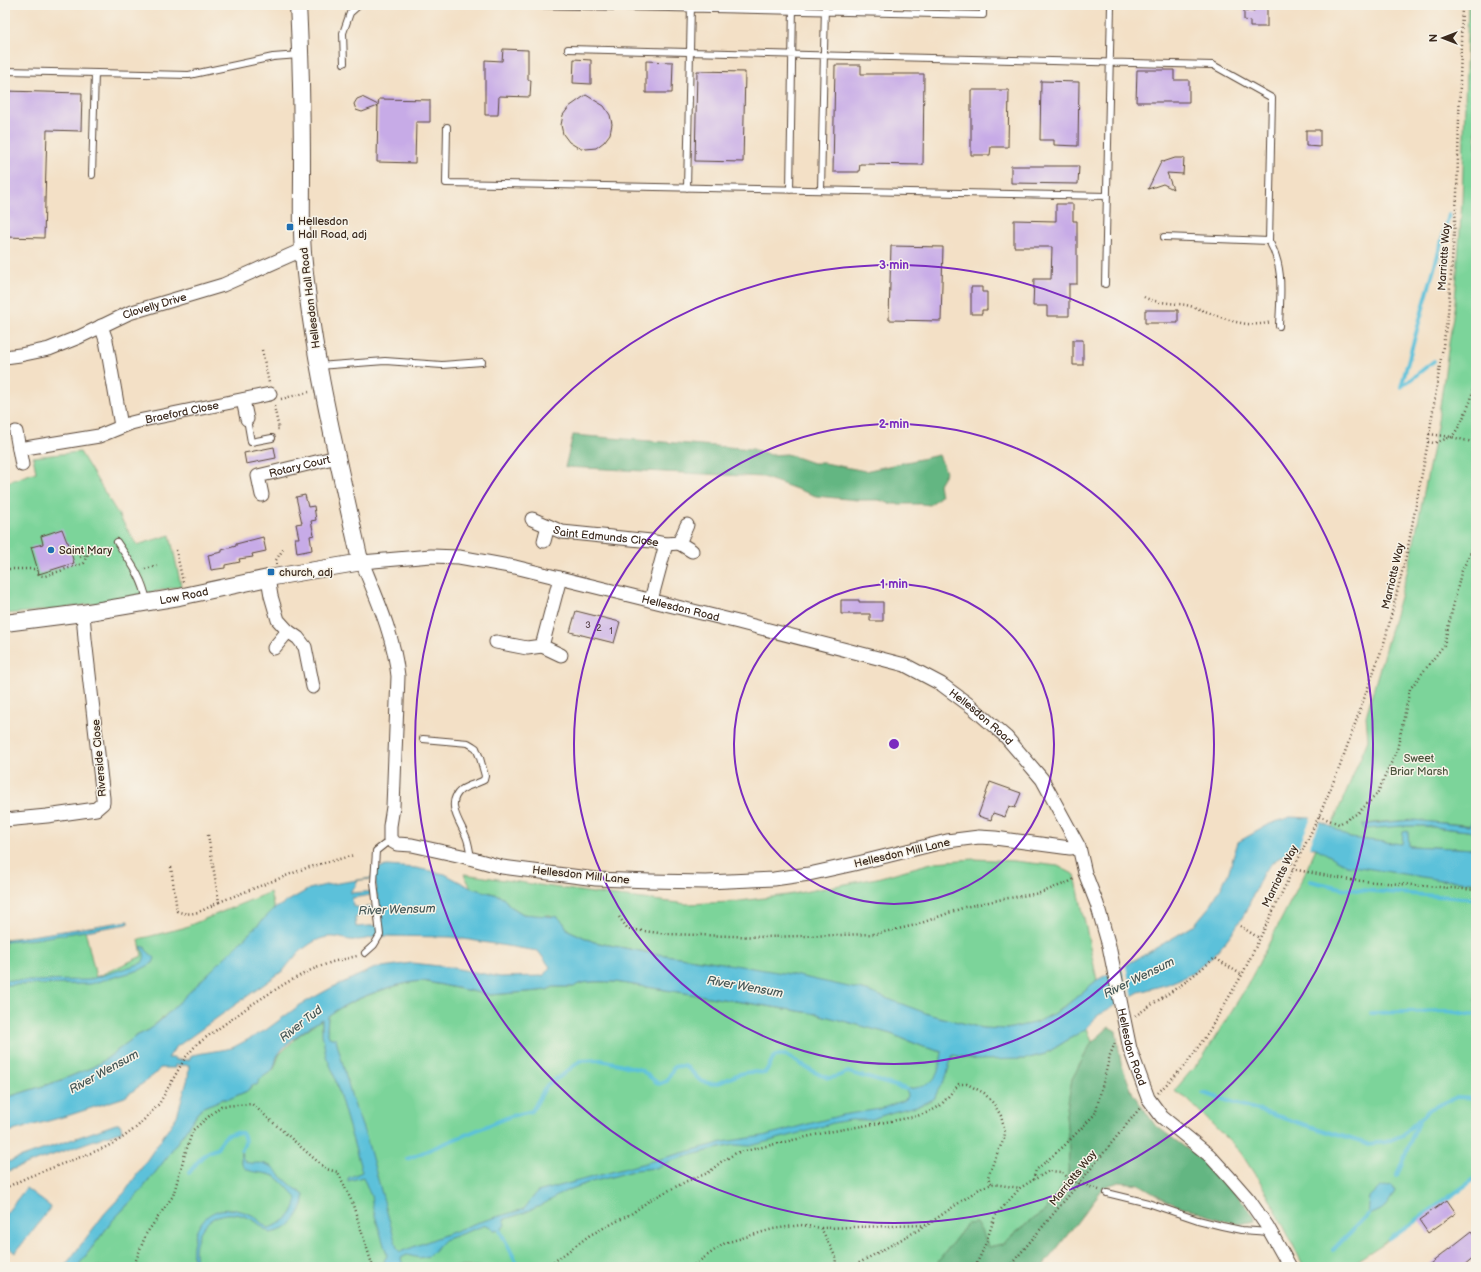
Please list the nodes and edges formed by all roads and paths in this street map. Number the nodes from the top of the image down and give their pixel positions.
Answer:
1 (298, 5) edge
2 (359, 5) edge
3 (535, 5) edge
4 (561, 5) edge
5 (983, 5) edge
6 (1110, 5) edge
7 (1462, 5) edge
8 (691, 7) edge
9 (793, 8) edge
10 (825, 8) edge
11 (568, 49) dead end
12 (689, 52) junction
13 (301, 54) junction
14 (792, 55) junction
15 (824, 55) junction
16 (344, 63) dead end
17 (1110, 63) junction
18 (5, 71) edge
19 (95, 73) junction
20 (447, 127) dead end
21 (92, 175) dead end
22 (687, 188) junction
23 (790, 190) junction
24 (821, 190) junction
25 (1107, 196) junction
26 (1164, 237) dead end
27 (1269, 241) junction
28 (303, 252) junction
29 (1106, 284) dead end
30 (1476, 287) edge
31 (1144, 297) dead end
32 (1476, 322) edge
33 (1279, 323) joint
34 (102, 326) junction
35 (5, 357) edge
36 (482, 362) dead end
37 (318, 366) junction
38 (1476, 373) edge
39 (323, 389) junction
40 (275, 397) joint
41 (243, 400) junction
42 (247, 419) joint
43 (121, 426) junction
44 (16, 432) dead end
45 (1429, 434) junction
46 (1452, 437) junction
47 (272, 438) dead end
48 (1428, 442) junction
49 (1476, 444) edge
50 (19, 449) junction
51 (337, 457) junction
52 (22, 465) dead end
53 (262, 495) dead end
54 (532, 519) dead end
55 (687, 525) dead end
56 (548, 526) junction
57 (544, 541) dead end
58 (1476, 541) edge
59 (679, 543) junction
60 (118, 544) joint
61 (666, 544) junction
62 (176, 550) dead end
63 (692, 551) dead end
64 (87, 554) junction
65 (80, 556) dead end
66 (362, 562) junction
67 (5, 569) edge
68 (268, 578) junction
69 (560, 578) junction
70 (182, 582) dead end
71 (651, 600) junction
72 (148, 602) junction
73 (84, 614) junction
74 (5, 623) edge
75 (288, 631) junction
76 (496, 642) dead end
77 (542, 646) junction
78 (274, 648) dead end
79 (561, 655) dead end
80 (313, 687) dead end
81 (423, 739) dead end
82 (1319, 816) junction
83 (5, 820) edge
84 (208, 835) dead end
85 (390, 840) junction
86 (1079, 847) junction
87 (354, 855) dead end
88 (1289, 856) dead end
89 (472, 860) junction
90 (1083, 862) junction
91 (1295, 865) junction
92 (171, 867) dead end
93 (1292, 869) junction
94 (1476, 890) edge
95 (219, 902) junction
96 (619, 917) dead end
97 (1240, 926) dead end
98 (1259, 938) junction
99 (365, 952) joint
100 (1242, 975) junction
101 (1125, 1022) junction
102 (1152, 1096) junction
103 (1033, 1180) junction
104 (1080, 1182) junction
105 (993, 1184) junction
106 (5, 1188) edge
107 (1020, 1188) junction
108 (1107, 1193) joint
109 (927, 1225) junction
110 (821, 1228) junction
111 (1270, 1232) junction
112 (127, 1267) edge
113 (373, 1267) edge
114 (548, 1267) edge
115 (691, 1267) edge
116 (835, 1267) edge
117 (852, 1267) edge
118 (975, 1267) edge
119 (1009, 1267) edge
120 (1290, 1267) edge

1 - 13 street, Hellesdon Hall Road
2 - 16 lane
3 - 4 lane
4 - 8 lane
5 - 10 lane
6 - 17 lane
7 - 45 path, Marriotts Way
8 - 9 lane
8 - 12 lane
9 - 10 lane
9 - 14 lane
10 - 15 lane
11 - 12 lane
12 - 14 lane
12 - 22 lane
13 - 19 lane
13 - 28 street, Hellesdon Hall Road
14 - 15 lane
14 - 23 lane
15 - 17 lane
15 - 24 lane
17 - 25 lane
17 - 27 lane
18 - 19 lane
19 - 21 lane
20 - 22 lane
22 - 23 lane
23 - 24 lane
24 - 25 lane
25 - 29 lane
26 - 27 lane
27 - 33 lane
28 - 34 street, Clovelly Drive
28 - 37 street, Hellesdon Hall Road
30 - 32 path
31 - 33 path
34 - 35 street, Clovelly Drive
34 - 43 street
36 - 37 lane
37 - 39 street, Hellesdon Hall Road
38 - 46 path
39 - 40 path
39 - 51 street, Hellesdon Hall Road
40 - 41 street, Braeford Close
41 - 42 street
41 - 43 street, Braeford Close
42 - 47 lane
43 - 50 street, Braeford Close
44 - 50 street
45 - 46 path
45 - 48 path, Marriotts Way
46 - 48 path
46 - 49 path
48 - 82 path, Marriotts Way
50 - 52 street
51 - 53 street, Rotary Court
51 - 66 street, Hellesdon Hall Road
54 - 56 street, Saint Edmunds Close
55 - 59 street
56 - 57 street, Saint Edmunds Close
56 - 61 street, Saint Edmunds Close
58 - 82 path
59 - 61 street, Saint Edmunds Close
59 - 63 street
60 - 64 path
60 - 72 lane
61 - 71 street, Saint Edmunds Close
62 - 70 path
64 - 65 path
64 - 67 path
66 - 68 street, Low Road
66 - 69 street, Hellesdon Road
66 - 85 street
68 - 72 street, Low Road
68 - 75 street
69 - 71 street, Hellesdon Road
69 - 77 street
71 - 86 street, Hellesdon Road
72 - 73 street, Low Road
73 - 74 street, Low Road
73 - 83 street, Riverside Close
75 - 78 street
75 - 80 street
76 - 77 street
77 - 79 street
81 - 89 lane
82 - 91 path, Marriotts Way
84 - 95 path
85 - 89 street, Hellesdon Mill Lane
85 - 99 lane
86 - 89 street, Hellesdon Mill Lane
86 - 90 street, Hellesdon Road
87 - 95 path
88 - 91 path
90 - 96 path
90 - 101 street, Hellesdon Road
91 - 93 path, Marriotts Way
92 - 95 path
93 - 94 path
93 - 98 path, Marriotts Way
97 - 98 path
98 - 100 path, Marriotts Way
99 - 106 path
100 - 101 path
100 - 102 path, Marriotts Way
101 - 102 street, Hellesdon Road
101 - 103 path
102 - 104 path, Marriotts Way
102 - 111 street, Hellesdon Road
103 - 104 path
103 - 107 path
104 - 108 path
104 - 119 path, Marriotts Way
105 - 107 path
105 - 109 path
105 - 114 path
107 - 118 path
108 - 111 lane
109 - 110 path
109 - 117 path
110 - 115 path
110 - 116 path
111 - 120 street, Hellesdon Road
112 - 113 path

